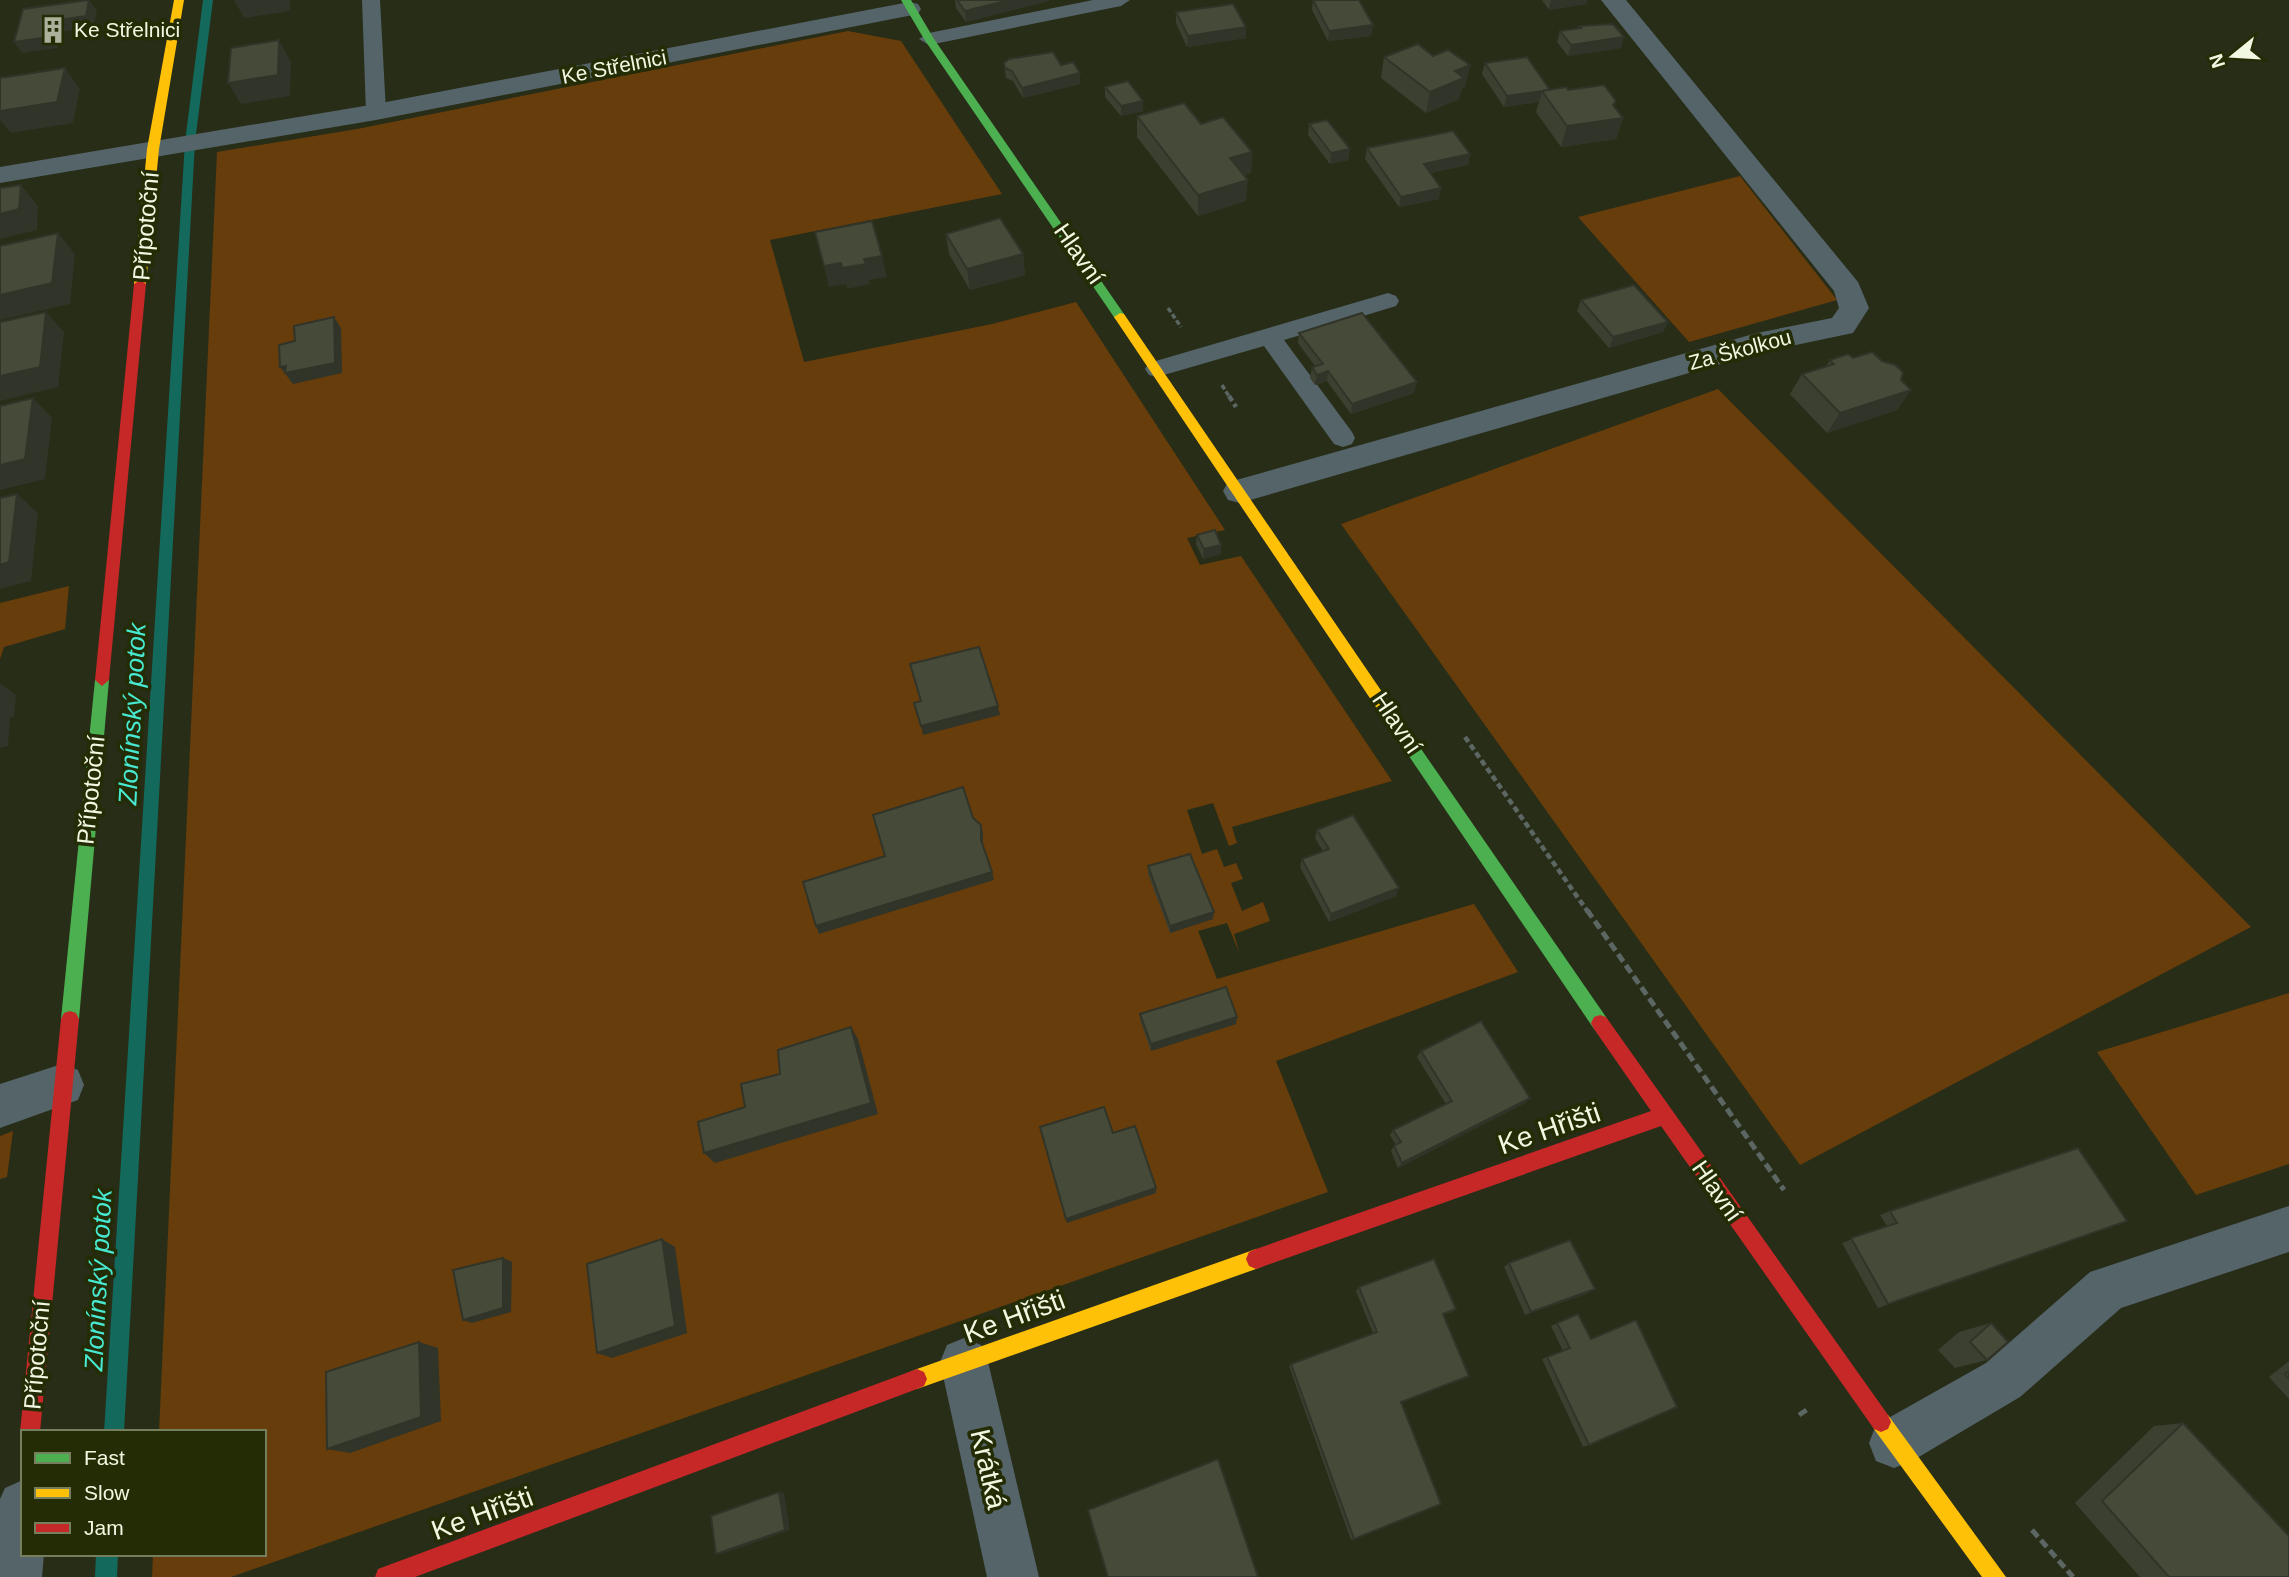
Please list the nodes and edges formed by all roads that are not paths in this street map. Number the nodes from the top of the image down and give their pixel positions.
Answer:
1 (179, 0) edge
2 (371, 0) edge
3 (1121, 0) edge
4 (1613, 0) edge
5 (908, 4) edge
6 (929, 39) junction
7 (376, 112) junction
8 (160, 147) junction
9 (0, 175) edge
10 (1388, 301) dead end
11 (1269, 336) junction
12 (1157, 369) junction
13 (1343, 438) dead end
14 (1240, 491) junction
15 (62, 1085) junction
16 (0, 1106) edge
17 (1663, 1116) junction
18 (2289, 1228) edge
19 (964, 1362) junction
20 (30, 1430) edge
21 (1894, 1443) junction
22 (21, 1526) edge
23 (16, 1577) edge
24 (386, 1577) edge
25 (1013, 1577) edge
26 (1995, 1577) edge

1 - 8 street
2 - 7 lane
3 - 6 lane
4 - 14 street, Za Školkou
5 - 6 street, Hlavní
5 - 7 street, Ke Střelnici
6 - 12 street, Hlavní
7 - 8 street, Ke Střelnici
8 - 9 street, Ke Střelnici
8 - 15 street, Přípotoční
10 - 11 lane
11 - 12 lane
11 - 13 lane
12 - 14 street, Hlavní
14 - 17 street, Hlavní
15 - 16 street
15 - 20 street, Přípotoční
17 - 19 street, Ke Hřišti
17 - 21 street, Hlavní
18 - 21 street
19 - 24 street, Ke Hřišti
19 - 25 street, Krátká
21 - 26 street, Hlavní
22 - 23 street

